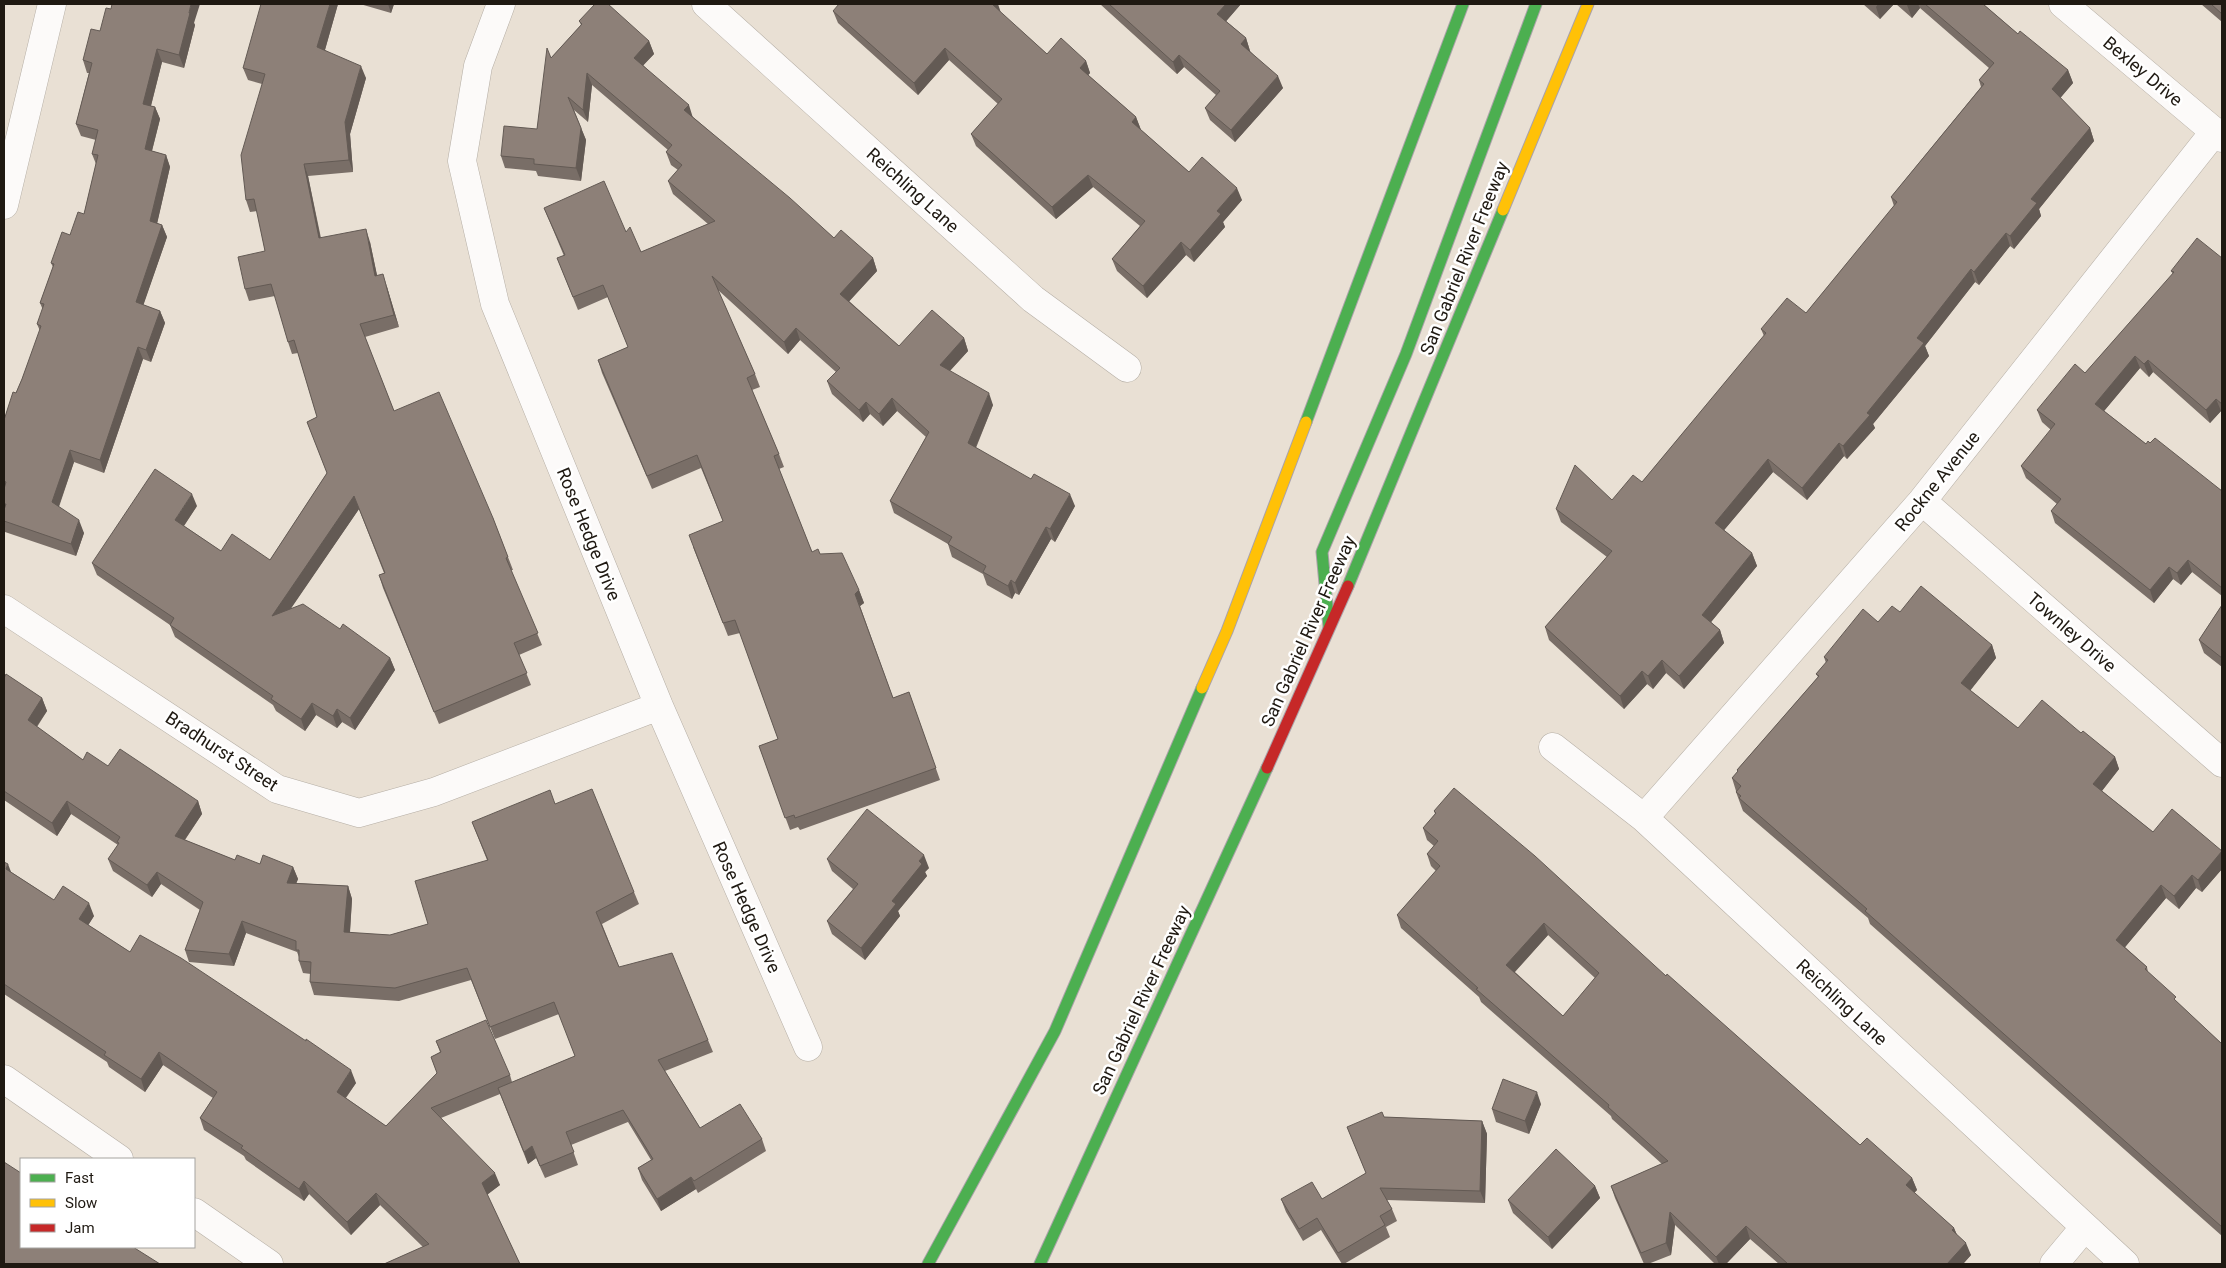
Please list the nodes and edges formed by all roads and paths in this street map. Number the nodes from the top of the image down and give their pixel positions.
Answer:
1 (52, 4) edge
2 (501, 4) edge
3 (706, 4) edge
4 (1463, 4) edge
5 (1536, 4) edge
6 (1588, 4) edge
7 (2063, 4) edge
8 (2219, 135) edge
9 (4, 204) edge
10 (1127, 368) dead end
11 (1922, 501) junction
12 (4, 609) edge
13 (1330, 631) junction
14 (659, 706) junction
15 (1553, 747) dead end
16 (2222, 763) edge
17 (1644, 818) junction
18 (808, 1047) dead end
19 (4, 1079) edge
20 (117, 1158) edge
21 (195, 1213) edge
22 (2084, 1228) junction
23 (269, 1264) edge
24 (928, 1264) edge
25 (1040, 1264) edge
26 (2054, 1264) edge
27 (2125, 1264) edge

1 - 9 street
2 - 14 street, Rose Hedge Drive
3 - 10 street, Reichling Lane
4 - 24 highway
5 - 13 highway
6 - 13 highway, San Gabriel River Freeway
7 - 8 street, Bexley Drive
8 - 11 street, Rockne Avenue
11 - 16 street, Townley Drive
11 - 17 street, Rockne Avenue
12 - 14 street, Bradhurst Street
13 - 25 highway, San Gabriel River Freeway
14 - 18 street, Rose Hedge Drive
15 - 17 street, Reichling Lane
17 - 22 street, Reichling Lane
19 - 20 street
21 - 23 street
22 - 26 street
22 - 27 street, Reichling Lane

